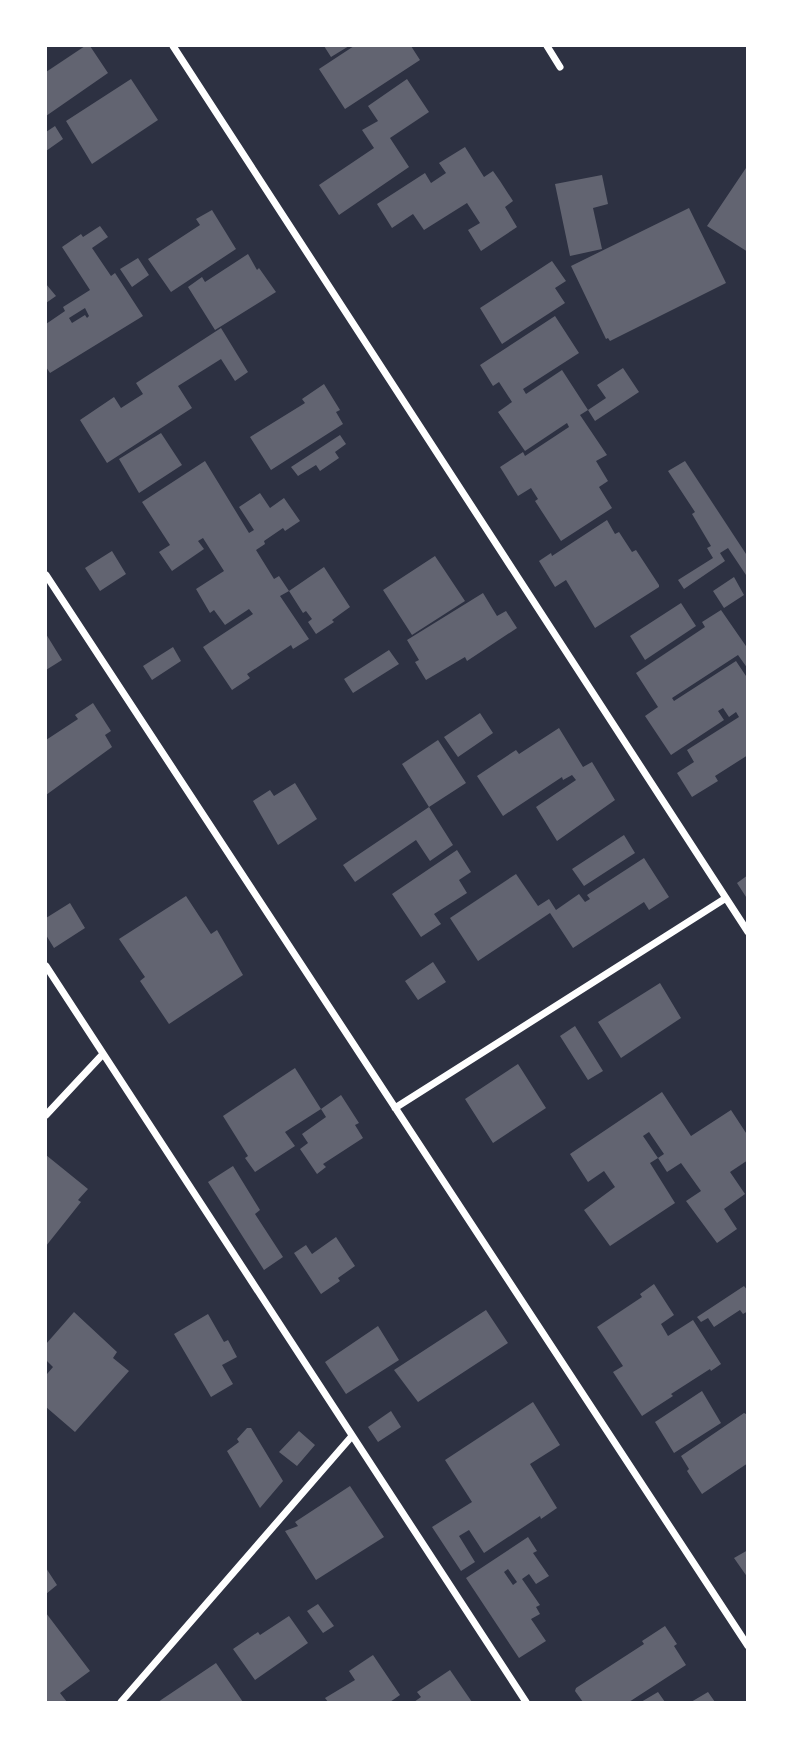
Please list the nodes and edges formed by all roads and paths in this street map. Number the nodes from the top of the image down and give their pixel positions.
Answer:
1 (173, 46) edge
2 (547, 46) edge
3 (560, 67) dead end
4 (46, 575) edge
5 (726, 898) junction
6 (747, 932) edge
7 (46, 966) edge
8 (103, 1054) junction
9 (395, 1108) junction
10 (46, 1115) edge
11 (352, 1436) junction
12 (747, 1646) edge
13 (121, 1703) edge
14 (526, 1703) edge

1 - 5 street
2 - 3 street
4 - 9 street
5 - 6 street
5 - 9 street
7 - 8 street
8 - 10 street
8 - 11 street
9 - 12 street
11 - 13 street
11 - 14 street

